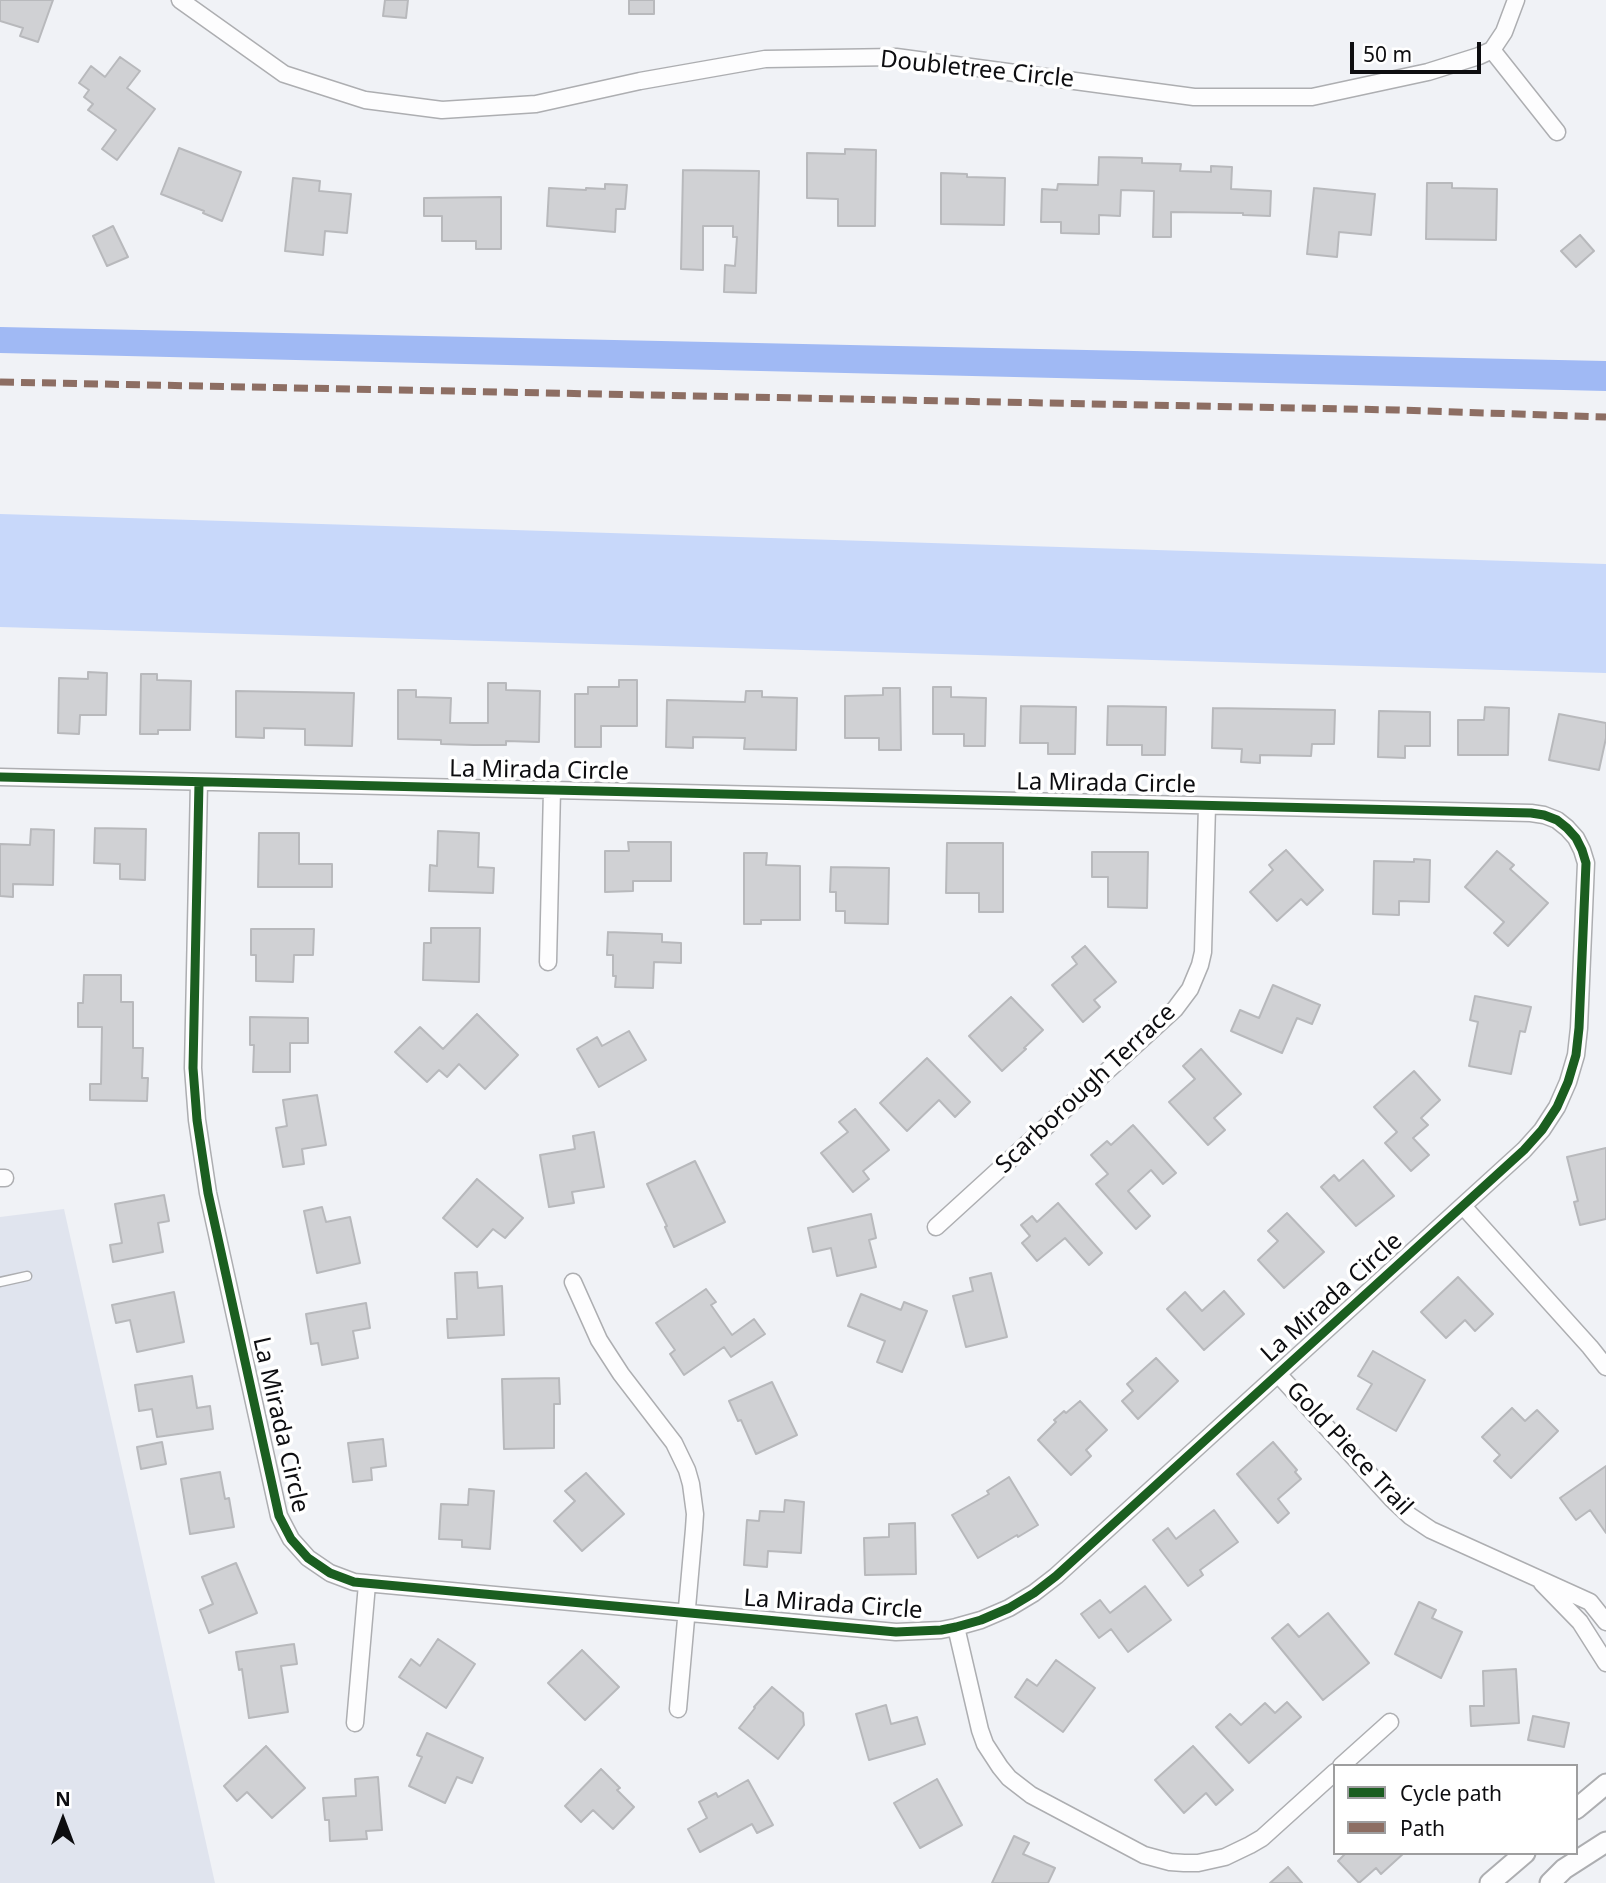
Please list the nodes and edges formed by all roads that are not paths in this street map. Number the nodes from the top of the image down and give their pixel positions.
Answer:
1 (180, 0) edge
2 (1516, 0) edge
3 (1492, 50) junction
4 (1557, 132) dead end
5 (0, 777) edge
6 (199, 782) junction
7 (552, 790) junction
8 (1207, 806) junction
9 (548, 962) dead end
10 (1463, 1206) junction
11 (936, 1227) dead end
12 (27, 1276) dead end
13 (0, 1282) edge
14 (573, 1282) dead end
15 (1606, 1367) edge
16 (1278, 1374) junction
17 (1535, 1576) junction
18 (368, 1584) junction
19 (686, 1613) junction
20 (1606, 1622) edge
21 (956, 1627) junction
22 (1606, 1663) edge
23 (678, 1709) dead end
24 (1390, 1722) dead end
25 (355, 1723) dead end
26 (1344, 1764) edge
27 (1333, 1774) edge
28 (1606, 1784) edge
29 (1578, 1807) edge
30 (1606, 1842) edge
31 (1523, 1855) edge
32 (1490, 1883) edge
33 (1550, 1883) edge

1 - 3 street, Doubletree Circle
2 - 3 street
3 - 4 street
5 - 6 street, La Mirada Circle
6 - 7 street, La Mirada Circle
6 - 18 street, La Mirada Circle
7 - 8 street, La Mirada Circle
7 - 9 street
8 - 10 street, La Mirada Circle
8 - 11 street, Scarborough Terrace
10 - 15 street
10 - 16 street, La Mirada Circle
12 - 13 lane
14 - 19 street
16 - 17 street, Gold Piece Trail
16 - 21 street, La Mirada Circle
17 - 20 street, Gold Piece Trail
17 - 22 street, Gold Piece Trail
18 - 19 street, La Mirada Circle
18 - 25 street
19 - 21 street, La Mirada Circle
19 - 23 street
21 - 27 street
24 - 26 street
28 - 29 street
30 - 33 street
31 - 32 street

